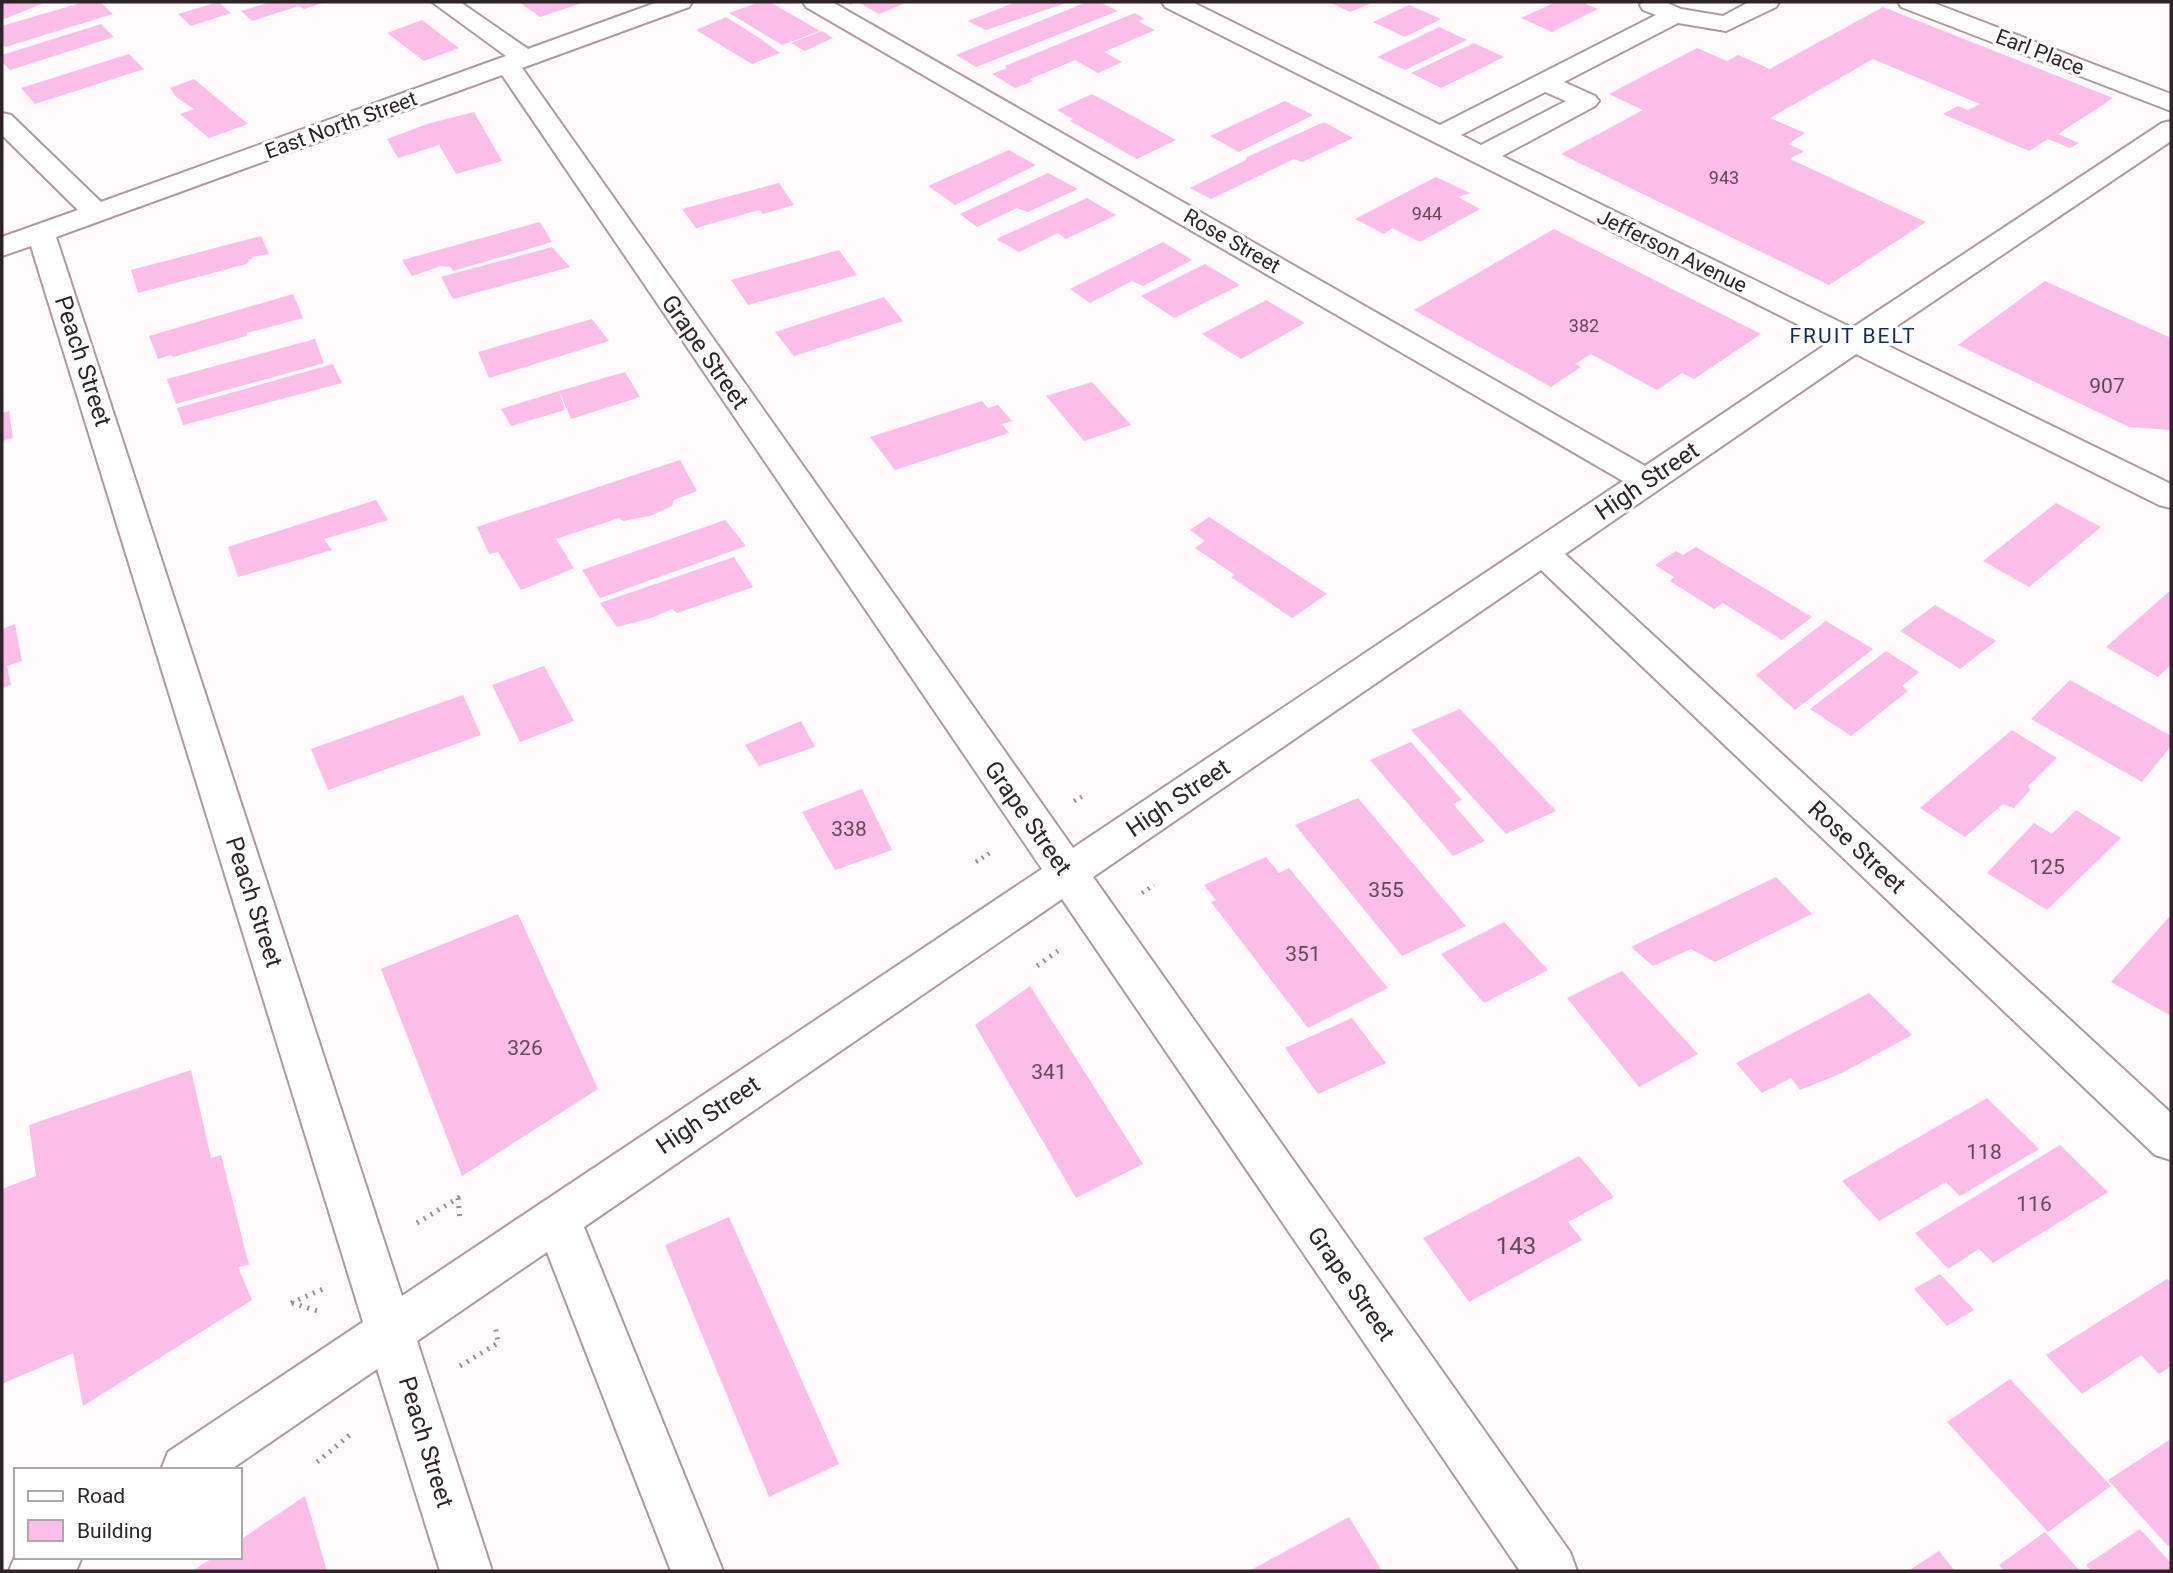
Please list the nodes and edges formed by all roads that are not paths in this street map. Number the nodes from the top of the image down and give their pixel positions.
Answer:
1 (444, 2) edge
2 (680, 2) edge
3 (815, 2) edge
4 (1174, 2) edge
5 (1644, 2) edge
6 (1767, 2) edge
7 (1910, 2) edge
8 (1675, 15) junction
9 (516, 61) junction
10 (1544, 82) junction
11 (2171, 103) edge
12 (2, 121) edge
13 (2171, 129) edge
14 (1439, 136) junction
15 (1481, 156) junction
16 (97, 213) junction
17 (41, 233) junction
18 (2, 247) edge
19 (1856, 340) junction
20 (1648, 481) junction
21 (2171, 497) edge
22 (1542, 552) junction
23 (1067, 873) junction
24 (2171, 1141) edge
25 (557, 1217) junction
26 (391, 1330) junction
27 (189, 1468) edge
28 (53, 1559) edge
29 (35, 1571) edge
30 (466, 1571) edge
31 (697, 1571) edge
32 (1551, 1571) edge

1 - 9 street, Grape Street
2 - 9 street, East North Street
3 - 20 street, Rose Street
4 - 14 street, Jefferson Avenue
5 - 8 street
6 - 8 street
7 - 11 street, Earl Place
8 - 10 street
9 - 16 street, East North Street
9 - 23 street, Grape Street
10 - 14 street
10 - 15 street
12 - 16 street
13 - 19 street, High Street
14 - 15 street, Jefferson Avenue
15 - 19 street, Jefferson Avenue
16 - 17 street, East North Street
17 - 18 street, East North Street
17 - 26 street, Peach Street
19 - 20 street, High Street
19 - 21 street, Jefferson Avenue
20 - 22 street, High Street
22 - 23 street, High Street
22 - 24 street, Rose Street
23 - 25 street, High Street
23 - 32 street, Grape Street
25 - 26 street, High Street
25 - 31 street
26 - 27 street, High Street
26 - 30 street, Peach Street
28 - 29 street

